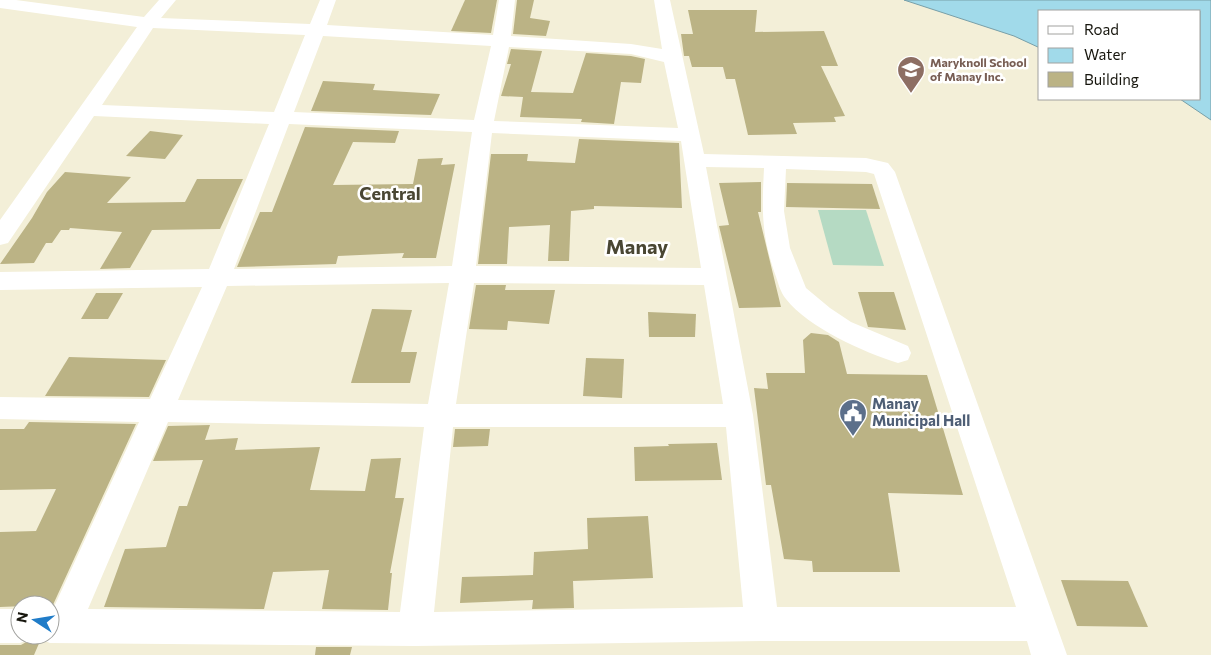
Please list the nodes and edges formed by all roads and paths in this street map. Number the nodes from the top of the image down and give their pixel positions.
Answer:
1 (168, 0) edge
2 (328, 0) edge
3 (507, 0) edge
4 (662, 0) edge
5 (9, 4) edge
6 (0, 15) edge
7 (148, 23) junction
8 (316, 30) junction
9 (501, 41) junction
10 (674, 60) junction
11 (89, 110) junction
12 (282, 118) junction
13 (483, 126) junction
14 (692, 147) junction
15 (775, 162) junction
16 (0, 237) edge
17 (463, 274) junction
18 (716, 277) junction
19 (218, 278) junction
20 (0, 281) edge
21 (898, 353) dead end
22 (0, 408) edge
23 (160, 411) junction
24 (739, 415) junction
25 (440, 416) junction
26 (60, 618) edge
27 (762, 624) junction
28 (1037, 624) junction
29 (60, 626) edge
30 (415, 629) junction
31 (1049, 655) edge

1 - 7 street
2 - 8 street
3 - 9 street
4 - 10 street
5 - 6 street
5 - 7 street
7 - 8 street
7 - 11 street
8 - 9 street
8 - 12 street
9 - 10 street
9 - 13 street
10 - 14 street
11 - 12 street
11 - 16 street
12 - 13 street
12 - 19 street
13 - 14 street
13 - 17 street
14 - 15 street
14 - 18 street
15 - 21 street
15 - 28 street
17 - 18 street
17 - 19 street
17 - 25 street
18 - 24 street
19 - 20 street
19 - 23 street
22 - 23 street
23 - 25 street
23 - 26 street
24 - 25 street
24 - 27 street
25 - 30 street
27 - 28 street
27 - 30 street
28 - 31 street
29 - 30 street

